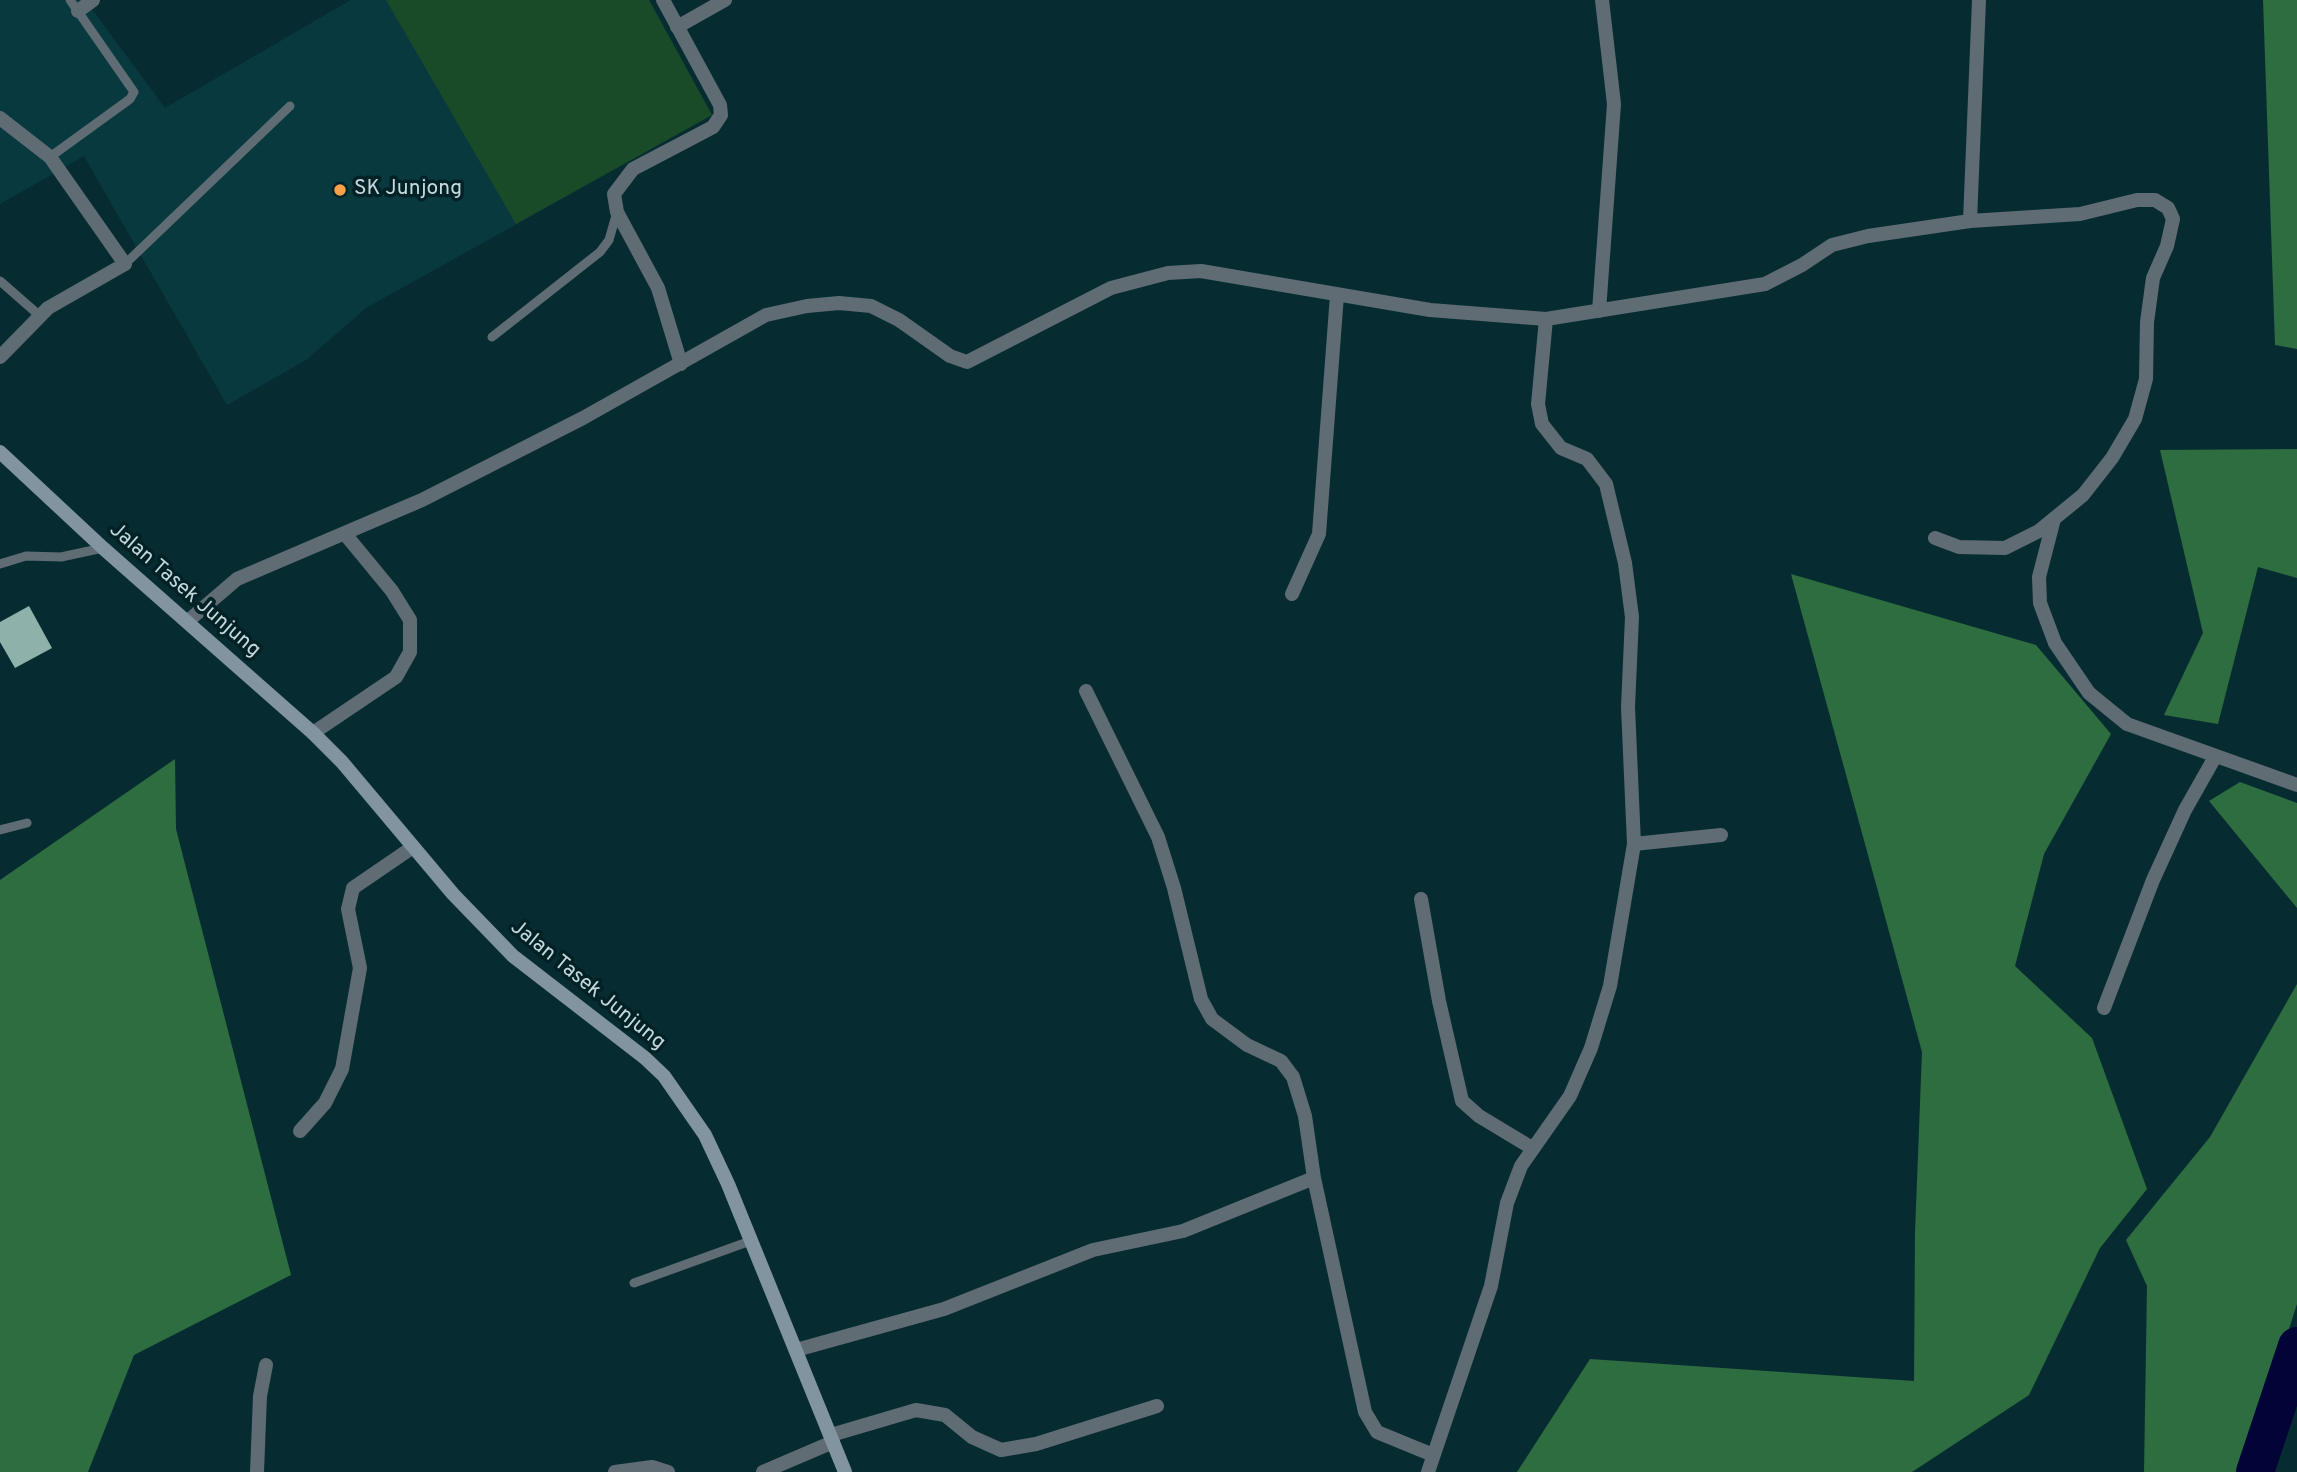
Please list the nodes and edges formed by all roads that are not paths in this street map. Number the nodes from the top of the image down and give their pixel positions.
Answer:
1 (93, 0) edge
2 (663, 0) edge
3 (725, 0) edge
4 (1602, 0) edge
5 (1979, 0) edge
6 (74, 5) edge
7 (677, 27) junction
8 (290, 106) dead end
9 (0, 118) edge
10 (50, 157) junction
11 (617, 212) junction
12 (1970, 221) junction
13 (125, 264) junction
14 (0, 281) edge
15 (1336, 295) junction
16 (1599, 311) junction
17 (40, 316) junction
18 (1546, 319) junction
19 (492, 337) dead end
20 (0, 356) edge
21 (681, 365) junction
22 (0, 452) edge
23 (2054, 519) junction
24 (345, 534) junction
25 (1935, 538) dead end
26 (103, 548) junction
27 (0, 564) edge
28 (1292, 594) dead end
29 (188, 621) junction
30 (1086, 691) dead end
31 (313, 733) junction
32 (2215, 757) junction
33 (2297, 785) edge
34 (27, 823) dead end
35 (0, 830) edge
36 (1721, 835) dead end
37 (1634, 844) junction
38 (413, 847) junction
39 (1421, 899) dead end
40 (2104, 1008) dead end
41 (300, 1131) dead end
42 (1532, 1148) junction
43 (1314, 1178) junction
44 (753, 1240) junction
45 (634, 1283) dead end
46 (796, 1350) junction
47 (266, 1365) dead end
48 (1157, 1406) dead end
49 (832, 1438) junction
50 (1433, 1455) junction
51 (257, 1472) edge
52 (615, 1472) edge
53 (667, 1472) edge
54 (763, 1472) edge
55 (845, 1472) edge
56 (1428, 1472) edge

1 - 6 street
2 - 7 street
3 - 7 street
4 - 16 street
5 - 12 street
6 - 10 lane
7 - 11 street
8 - 13 lane
9 - 10 street
10 - 13 street
11 - 19 lane
11 - 21 street
12 - 16 street
12 - 23 street
13 - 17 street
14 - 17 lane
15 - 18 street
15 - 21 street
15 - 28 street
16 - 18 street
17 - 20 street
18 - 37 street
21 - 24 street
22 - 26 main road, Jalan Tasek Junjung
23 - 25 street
23 - 32 street
24 - 29 street
24 - 31 street
26 - 27 lane
26 - 29 main road, Jalan Tasek Junjung
29 - 31 main road, Jalan Tasek Junjung
30 - 43 street
31 - 38 main road, Jalan Tasek Junjung
32 - 33 street
32 - 40 street
34 - 35 lane
36 - 37 street
37 - 42 street
38 - 41 street
38 - 44 main road, Jalan Tasek Junjung
39 - 42 street
42 - 50 street
43 - 46 street
43 - 50 street
44 - 45 lane
44 - 46 main road, Jalan Tasek Junjung
46 - 49 main road, Jalan Tasek Junjung
47 - 51 street
48 - 49 street
49 - 54 street
49 - 55 main road, Jalan Tasek Junjung
50 - 56 street
52 - 53 street

